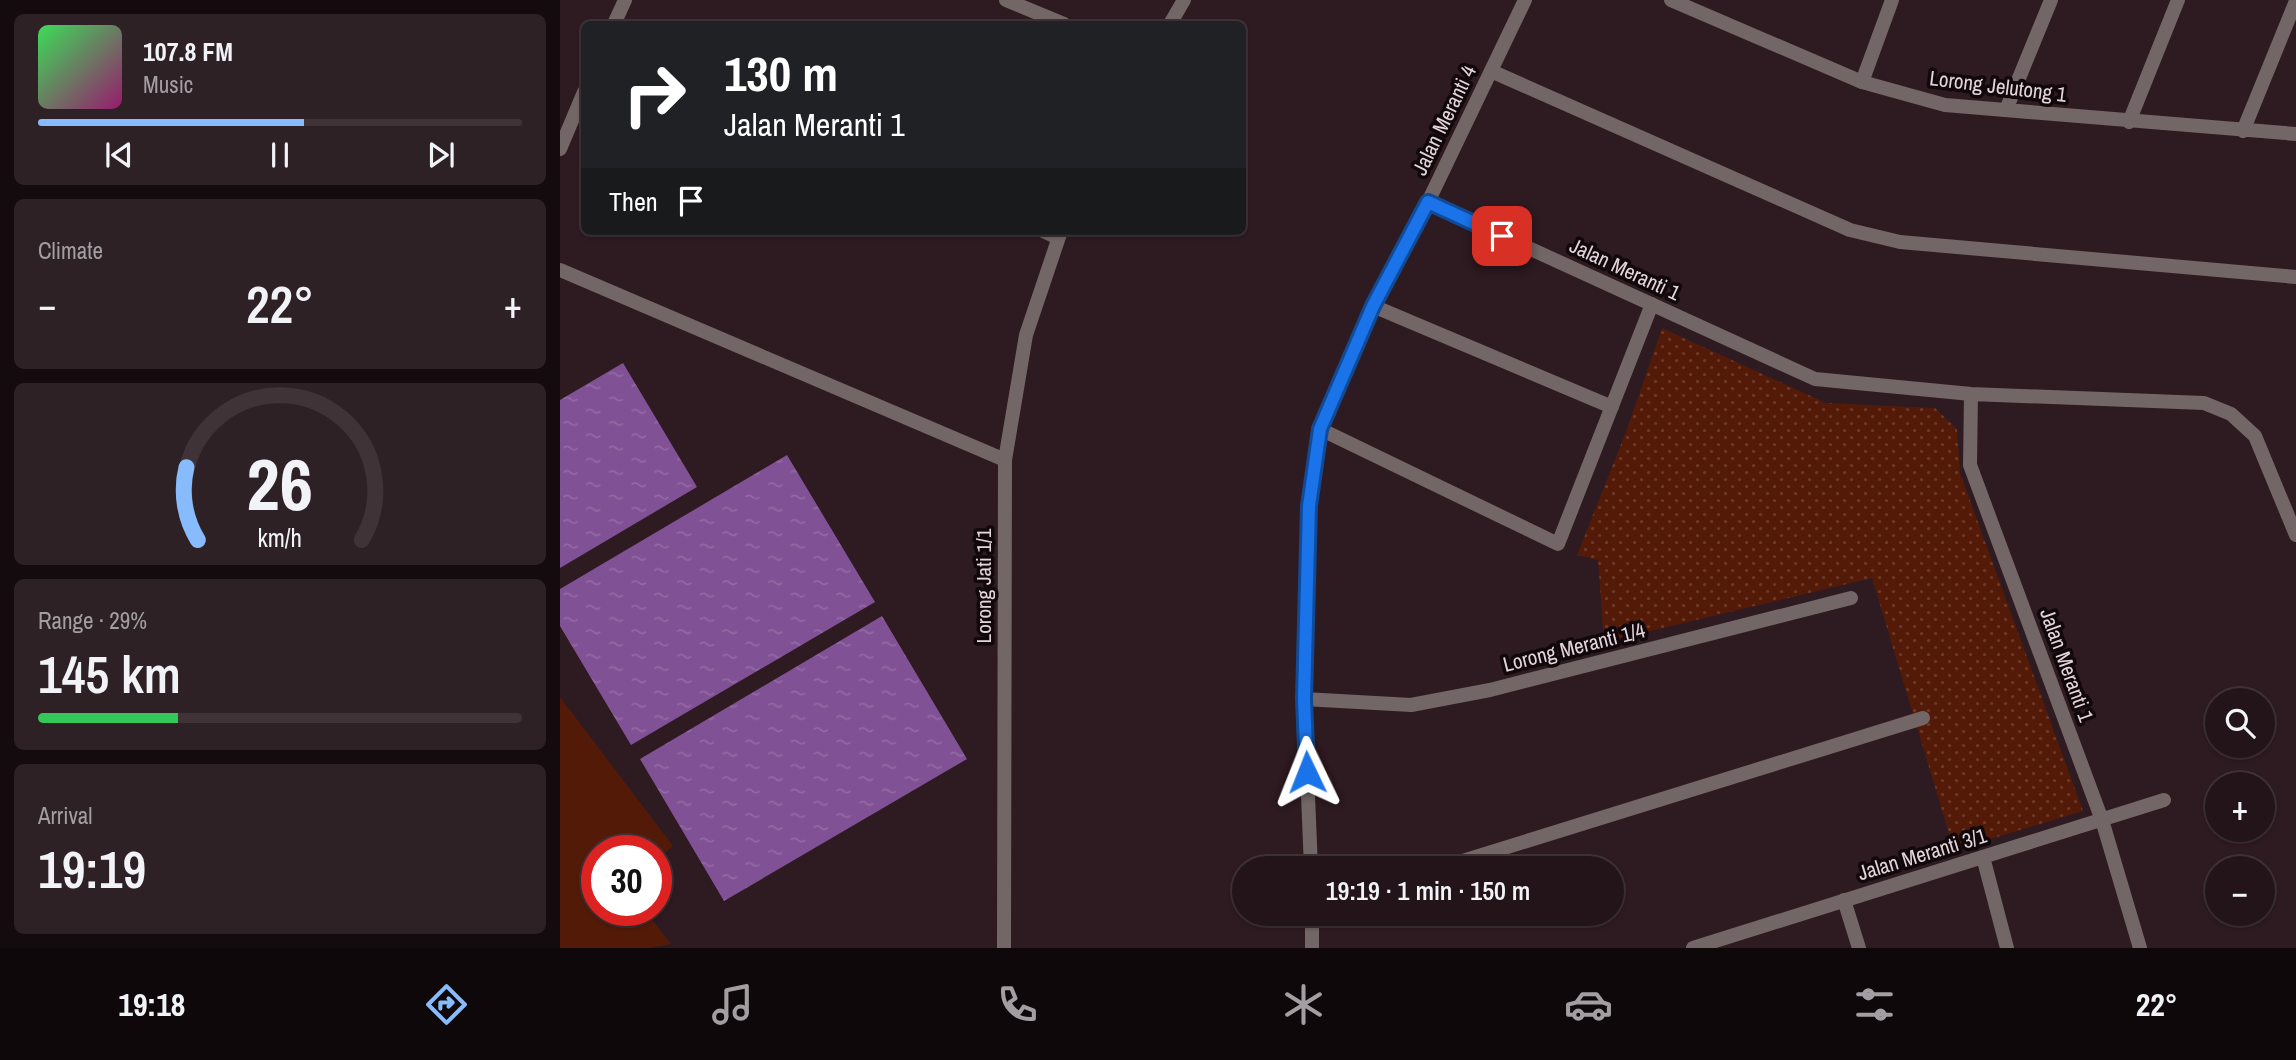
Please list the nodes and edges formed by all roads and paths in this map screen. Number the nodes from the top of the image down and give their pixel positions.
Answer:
1 (625, 0) edge
2 (1006, 0) edge
3 (1184, 0) edge
4 (1525, 0) edge
5 (1671, 0) edge
6 (1892, 0) edge
7 (2051, 0) edge
8 (2178, 0) edge
9 (2296, 1) edge
10 (615, 21) edge
11 (1057, 21) edge
12 (1172, 21) edge
13 (1491, 71) junction
14 (1862, 82) junction
15 (581, 99) edge
16 (2006, 110) junction
17 (2129, 122) junction
18 (2243, 131) junction
19 (2296, 134) edge
20 (560, 149) edge
21 (1428, 202) junction
22 (1060, 235) edge
23 (560, 270) edge
24 (2296, 277) edge
25 (1652, 304) junction
26 (1373, 306) junction
27 (1971, 394) junction
28 (1612, 407) junction
29 (1320, 429) junction
30 (1004, 460) junction
31 (2296, 535) edge
32 (1851, 598) dead end
33 (1304, 699) junction
34 (1923, 718) dead end
35 (2164, 800) dead end
36 (2102, 820) junction
37 (1311, 856) edge
38 (1479, 856) edge
39 (1983, 857) junction
40 (1844, 900) junction
41 (1311, 926) edge
42 (1712, 945) edge
43 (1004, 948) edge
44 (1312, 948) edge
45 (1693, 948) edge
46 (1858, 948) edge
47 (2007, 948) edge
48 (2140, 948) edge

1 - 10 street
2 - 11 street
3 - 12 street
4 - 13 street, Jalan Meranti 4
5 - 14 street, Lorong Jelutong 1
6 - 14 street
7 - 16 street
8 - 17 street
9 - 18 street
13 - 21 street, Jalan Meranti 4
13 - 24 street
14 - 16 street, Lorong Jelutong 1
15 - 20 street
16 - 17 street, Lorong Jelutong 1
17 - 18 street, Lorong Jelutong 1
18 - 19 street, Lorong Jelutong 1
21 - 25 street, Jalan Meranti 1
21 - 26 street, Jalan Meranti 4
22 - 30 street, Lorong Jati 1/1
23 - 30 street
25 - 27 street, Jalan Meranti 1
25 - 28 street
26 - 28 street
26 - 29 street, Jalan Meranti 4
27 - 31 street, Jalan Meranti 1
27 - 36 street, Jalan Meranti 1
28 - 29 street
29 - 33 street, Jalan Meranti 4
30 - 43 street, Lorong Jati 1/1
32 - 33 street, Lorong Meranti 1/4
33 - 37 street, Jalan Meranti 4
34 - 38 street
35 - 36 street, Jalan Meranti 3/1
36 - 39 street, Jalan Meranti 3/1
36 - 48 street, Jalan Meranti 1
39 - 40 street, Jalan Meranti 3/1
39 - 47 street
40 - 42 street, Jalan Meranti 3/1
40 - 46 street
41 - 44 street
42 - 45 street, Jalan Meranti 3/1

